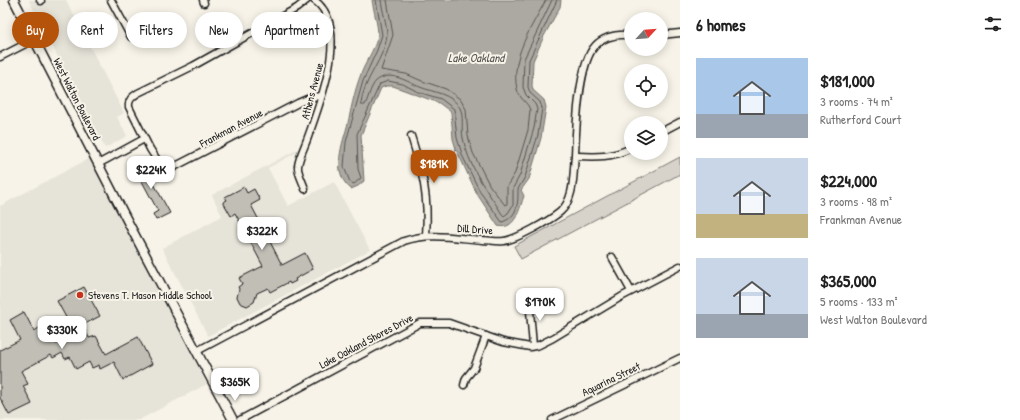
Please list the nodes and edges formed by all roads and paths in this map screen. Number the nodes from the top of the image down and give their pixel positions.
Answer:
1 (14, 0) edge
2 (112, 0) edge
3 (307, 0) edge
4 (314, 0) edge
5 (20, 12) edge
6 (126, 27) edge
7 (680, 33) edge
8 (624, 34) edge
9 (668, 34) edge
10 (18, 48) edge
11 (40, 48) edge
12 (0, 57) edge
13 (321, 96) junction
14 (680, 122) edge
15 (668, 128) edge
16 (411, 136) dead end
17 (144, 139) junction
18 (624, 151) edge
19 (575, 156) junction
20 (98, 164) junction
21 (305, 189) dead end
22 (426, 236) junction
23 (612, 257) dead end
24 (680, 266) edge
25 (631, 291) junction
26 (529, 299) dead end
27 (486, 336) junction
28 (533, 346) junction
29 (197, 352) junction
30 (680, 358) edge
31 (464, 385) dead end
32 (233, 420) edge
33 (240, 420) edge
34 (552, 420) edge

1 - 5 main road, West Walton Boulevard
2 - 6 street
3 - 17 street, Frankman Avenue
4 - 13 street, Athens Avenue
7 - 9 street
8 - 19 street, Dill Drive
10 - 12 street
11 - 20 main road, West Walton Boulevard
13 - 17 street, Frankman Avenue
13 - 21 street, Athens Avenue
14 - 15 street
16 - 22 street
17 - 20 street
18 - 19 street
19 - 22 street, Dill Drive
20 - 29 main road, West Walton Boulevard
22 - 29 street, Dill Drive
23 - 25 street
24 - 25 street, Lake Oakland Shores Drive
25 - 28 street, Lake Oakland Shores Drive
26 - 28 street
27 - 28 street, Lake Oakland Shores Drive
27 - 31 street
27 - 33 street, Lake Oakland Shores Drive
29 - 32 main road, West Walton Boulevard
30 - 34 street, Aquarina Street

